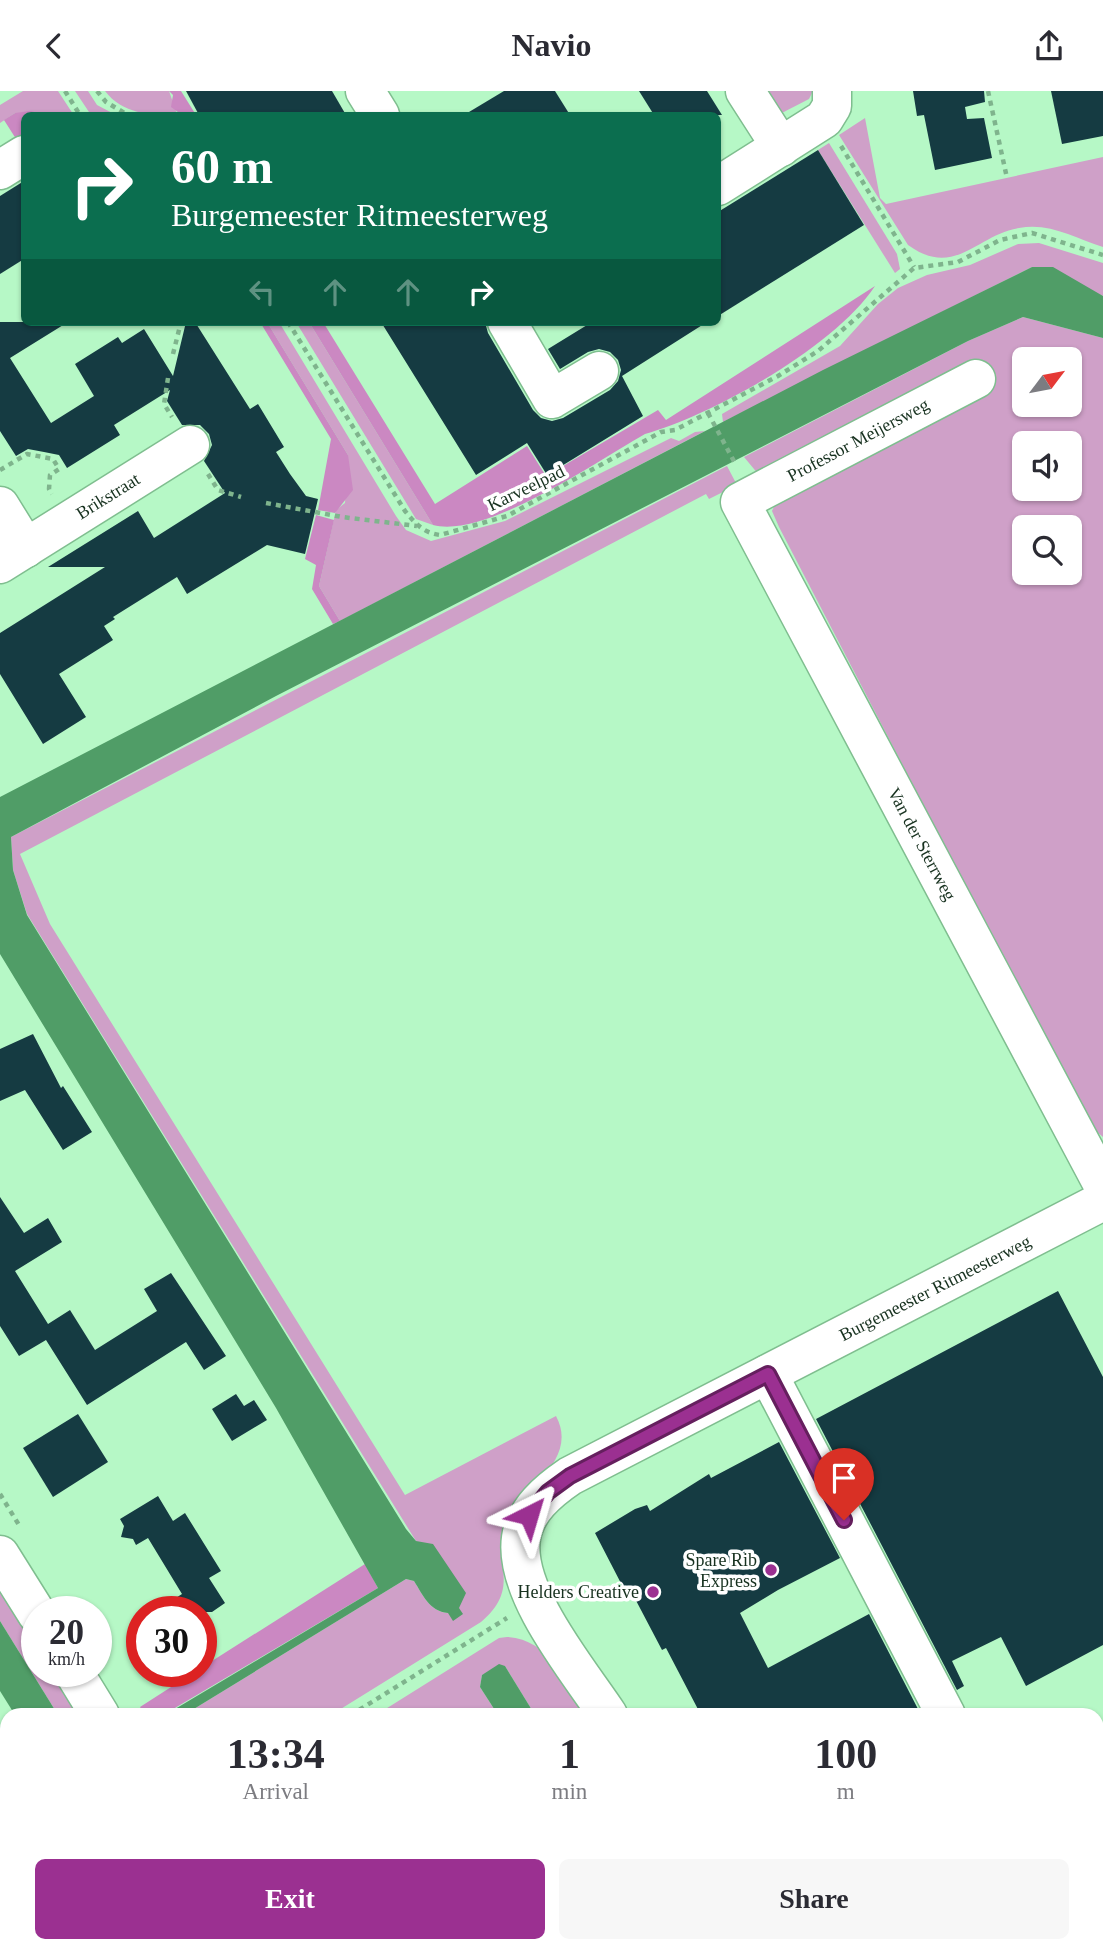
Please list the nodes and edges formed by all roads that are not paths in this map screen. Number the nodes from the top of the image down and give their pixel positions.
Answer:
1 (745, 91) edge
2 (829, 105) edge
3 (781, 147) junction
4 (21, 157) edge
5 (0, 170) edge
6 (721, 183) edge
7 (509, 326) edge
8 (599, 371) dead end
9 (976, 379) dead end
10 (190, 445) dead end
11 (740, 487) joint
12 (0, 506) edge
13 (13, 556) edge
14 (1103, 1185) edge
15 (1103, 1201) edge
16 (768, 1374) junction
17 (0, 1555) edge
18 (26, 1596) edge
19 (83, 1687) edge
20 (96, 1708) edge
21 (603, 1708) edge
22 (942, 1708) edge

1 - 3 street
2 - 3 street
3 - 6 street
4 - 5 street
7 - 8 street
9 - 11 street, Professor Meijersweg
10 - 13 street, Brikstraat
11 - 14 street, Van der Sterrweg
12 - 13 street, Brikstraat
15 - 16 street, Burgemeester Ritmeesterweg
16 - 21 street, Burgemeester Ritmeesterweg
16 - 22 street
17 - 18 street
19 - 20 street

